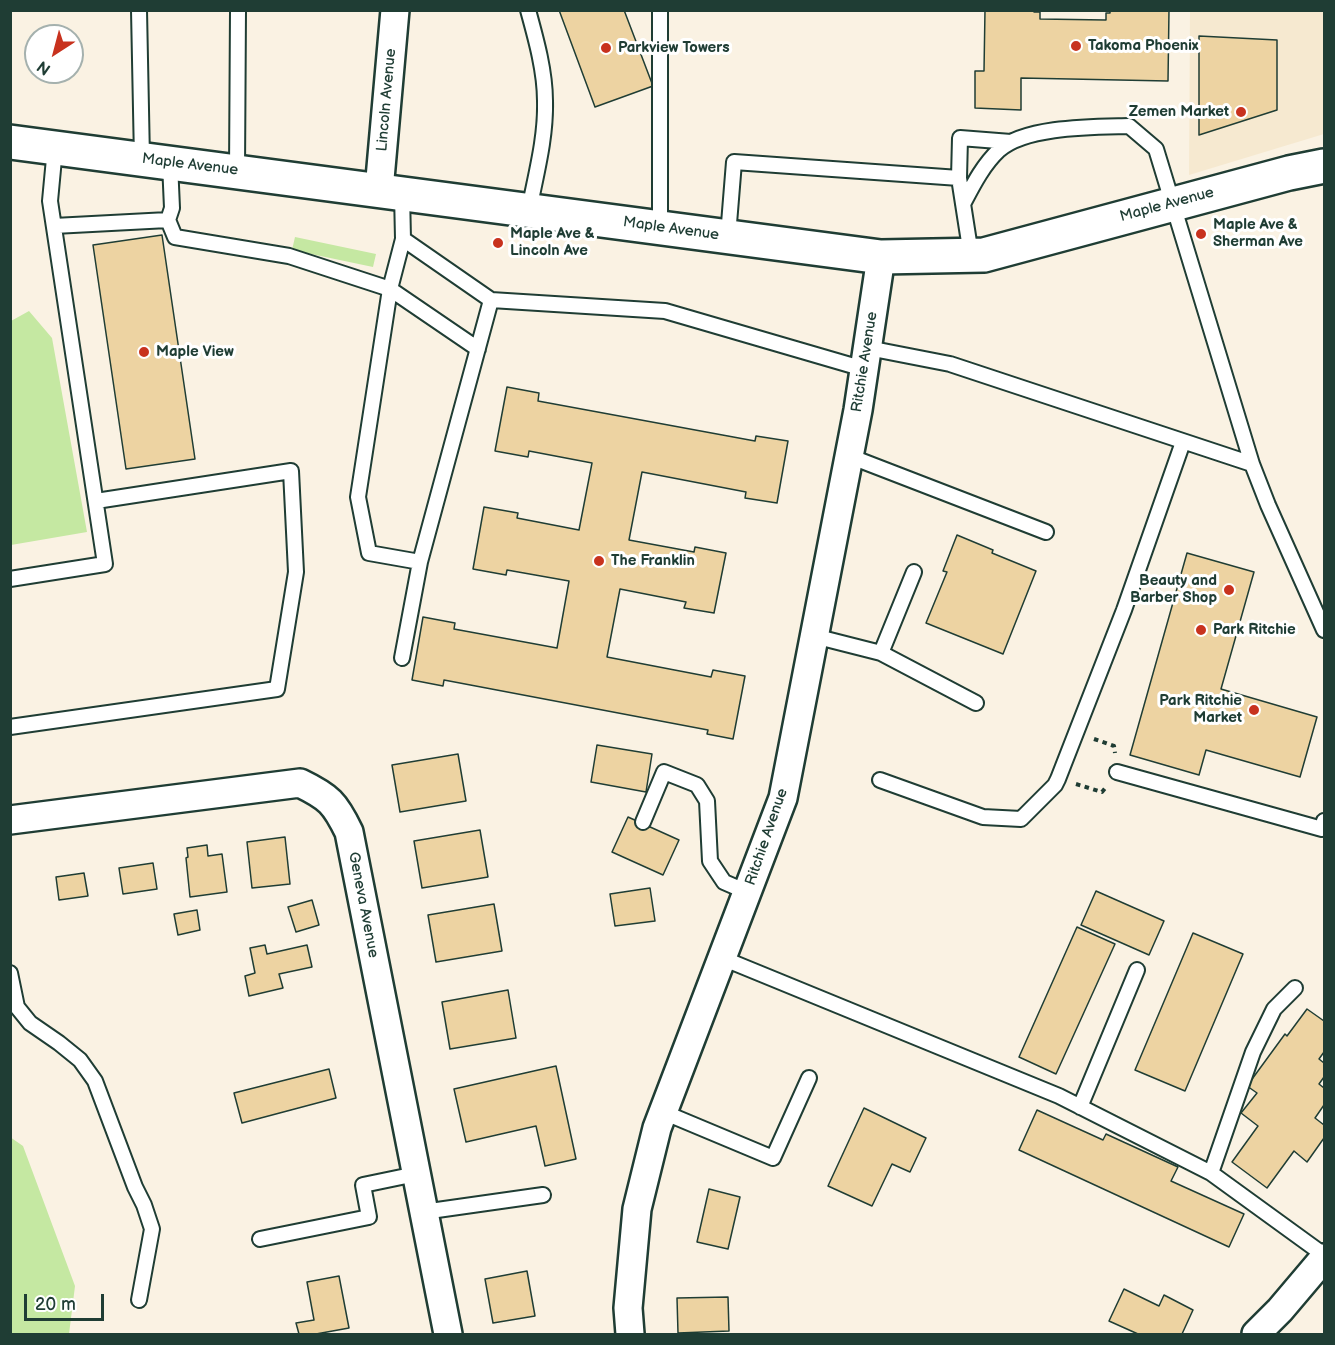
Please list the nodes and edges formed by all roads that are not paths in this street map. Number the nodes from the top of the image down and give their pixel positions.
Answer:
1 (138, 10) edge
2 (238, 10) edge
3 (395, 10) edge
4 (528, 10) edge
5 (660, 10) edge
6 (10, 142) edge
7 (1011, 142) junction
8 (55, 148) junction
9 (156, 161) junction
10 (1324, 166) edge
11 (237, 171) junction
12 (959, 178) junction
13 (391, 192) junction
14 (963, 204) junction
15 (1173, 204) junction
16 (529, 210) junction
17 (168, 220) junction
18 (54, 226) junction
19 (660, 228) junction
20 (728, 237) junction
21 (403, 239) junction
22 (971, 255) junction
23 (881, 257) junction
24 (390, 289) junction
25 (491, 300) junction
26 (478, 349) junction
27 (866, 359) junction
28 (1183, 442) junction
29 (849, 456) junction
30 (1252, 464) junction
31 (96, 501) junction
32 (1046, 532) dead end
33 (420, 562) junction
34 (914, 572) dead end
35 (10, 579) edge
36 (1324, 630) edge
37 (814, 636) junction
38 (881, 653) junction
39 (402, 658) dead end
40 (976, 703) dead end
41 (10, 727) edge
42 (1117, 772) dead end
43 (880, 780) dead end
44 (10, 820) edge
45 (1324, 821) edge
46 (643, 822) dead end
47 (747, 892) junction
48 (722, 958) junction
49 (1137, 970) dead end
50 (10, 973) edge
51 (1295, 988) dead end
52 (809, 1078) dead end
53 (1080, 1107) junction
54 (663, 1112) junction
55 (1211, 1173) junction
56 (416, 1174) junction
57 (543, 1195) dead end
58 (423, 1212) junction
59 (260, 1239) dead end
60 (1324, 1260) edge
61 (139, 1300) dead end
62 (448, 1335) edge
63 (630, 1335) edge
64 (1256, 1335) edge

1 - 9 lane
2 - 11 lane
3 - 13 street, Lincoln Avenue
4 - 16 lane
5 - 19 lane
6 - 8 street, Maple Avenue
7 - 12 lane
7 - 14 lane
7 - 15 lane
8 - 9 street, Maple Avenue
8 - 18 lane
9 - 11 street, Maple Avenue
9 - 17 lane
10 - 15 street, Maple Avenue
11 - 13 street, Maple Avenue
12 - 14 lane
12 - 20 lane
13 - 16 street, Maple Avenue
13 - 21 lane
14 - 22 lane
15 - 22 street, Maple Avenue
15 - 30 lane
16 - 19 street, Maple Avenue
17 - 18 lane
17 - 24 lane
18 - 31 lane
19 - 20 street, Maple Avenue
20 - 23 street, Maple Avenue
21 - 24 lane
21 - 25 lane
22 - 23 street, Maple Avenue
23 - 27 street, Ritchie Avenue
24 - 26 lane
24 - 33 lane
25 - 26 lane
25 - 27 lane
26 - 33 lane
27 - 28 lane
27 - 29 street, Ritchie Avenue
28 - 30 lane
28 - 43 lane
29 - 32 lane
29 - 37 street, Ritchie Avenue
30 - 36 lane
31 - 35 lane
31 - 41 lane
33 - 39 lane
34 - 38 lane
37 - 38 lane
37 - 47 street, Ritchie Avenue
38 - 40 lane
42 - 45 lane
44 - 56 street, Geneva Avenue
46 - 47 lane
47 - 48 street, Ritchie Avenue
48 - 53 lane
48 - 54 street, Ritchie Avenue
49 - 53 lane
50 - 61 lane
51 - 55 lane
52 - 54 lane
53 - 55 lane
54 - 63 street, Ritchie Avenue
55 - 60 lane
56 - 58 street, Geneva Avenue
56 - 59 lane
57 - 58 lane
58 - 62 street, Geneva Avenue
60 - 64 street

